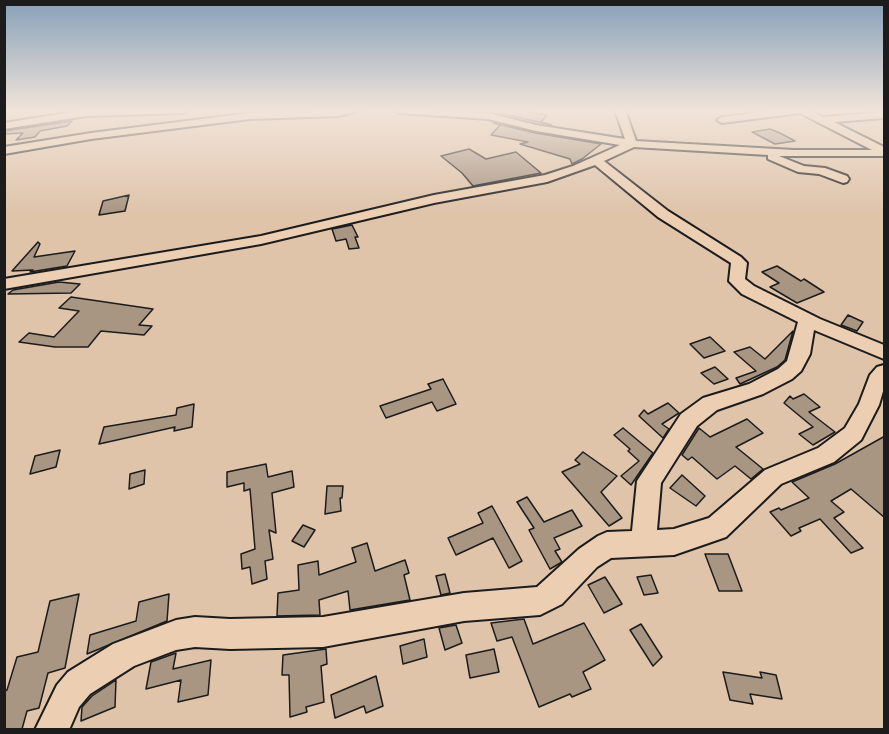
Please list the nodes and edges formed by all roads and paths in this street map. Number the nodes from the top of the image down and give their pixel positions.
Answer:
1 (43, 144) edge
2 (632, 144) edge
3 (637, 144) edge
4 (870, 144) edge
5 (756, 150) junction
6 (4, 151) edge
7 (885, 152) edge
8 (596, 160) junction
9 (843, 178) dead end
10 (4, 284) edge
11 (807, 320) junction
12 (885, 352) edge
13 (885, 372) edge
14 (645, 543) junction
15 (51, 729) edge

1 - 6 street
2 - 8 street
3 - 5 street
4 - 7 street
5 - 7 street
5 - 9 street
8 - 10 street
8 - 11 street
11 - 12 street
11 - 14 street
13 - 14 street
14 - 15 street

